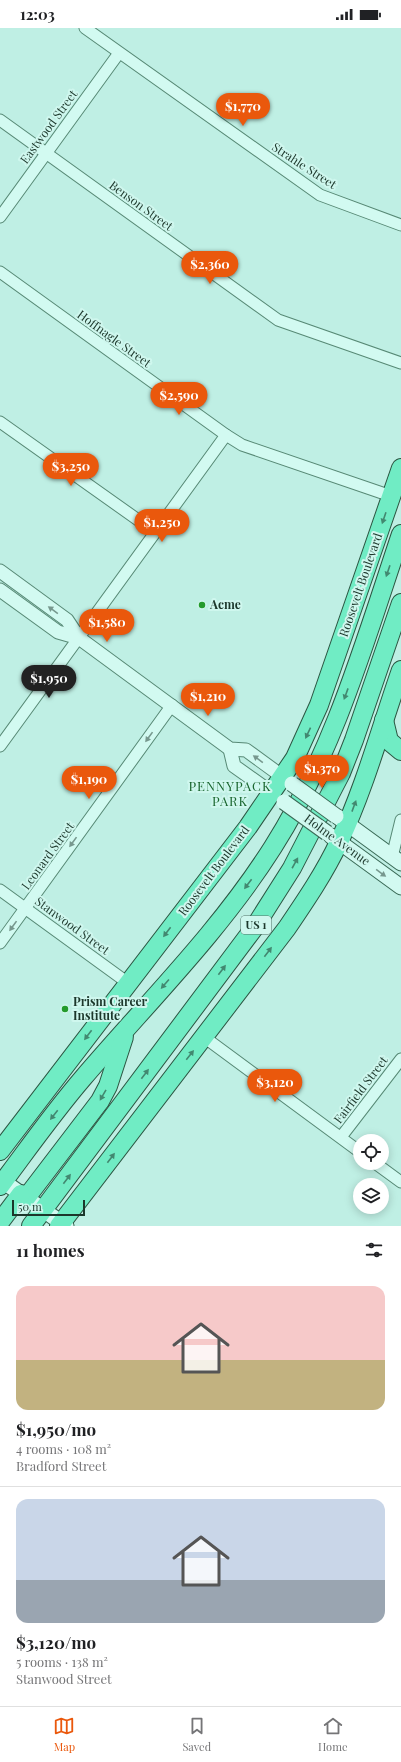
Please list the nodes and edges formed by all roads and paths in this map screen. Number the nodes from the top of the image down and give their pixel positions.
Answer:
1 (85, 28) edge
2 (119, 53) junction
3 (0, 120) edge
4 (46, 154) junction
5 (0, 217) edge
6 (401, 224) edge
7 (0, 272) edge
8 (401, 363) edge
9 (0, 422) edge
10 (226, 435) junction
11 (401, 468) edge
12 (391, 496) junction
13 (155, 532) junction
14 (401, 534) edge
15 (0, 571) edge
16 (0, 590) edge
17 (401, 603) edge
18 (79, 638) junction
19 (401, 670) edge
20 (172, 705) junction
21 (384, 720) junction
22 (1, 743) edge
23 (230, 749) junction
24 (401, 751) edge
25 (288, 781) junction
26 (278, 798) junction
27 (341, 820) junction
28 (401, 820) edge
29 (333, 837) junction
30 (396, 860) edge
31 (401, 887) edge
32 (0, 890) edge
33 (25, 908) junction
34 (0, 943) edge
35 (128, 983) junction
36 (133, 1020) junction
37 (204, 1037) junction
38 (401, 1059) edge
39 (341, 1137) junction
40 (353, 1146) edge
41 (0, 1150) edge
42 (385, 1170) edge
43 (1, 1182) edge
44 (401, 1182) edge
45 (24, 1196) junction
46 (44, 1210) junction
47 (0, 1222) edge
48 (62, 1225) edge
49 (31, 1226) edge

1 - 2 street, Strahle Street
2 - 4 street, Eastwood Street
2 - 6 street, Strahle Street
3 - 4 street, Benson Street
4 - 5 street, Eastwood Street
4 - 8 street, Benson Street
7 - 10 street, Hoffnagle Street
9 - 13 street
10 - 12 street, Hoffnagle Street
10 - 13 street
11 - 12 highway, Roosevelt Boulevard
12 -> 25 highway, Roosevelt Boulevard
13 - 18 street
14 -> 36 highway, Roosevelt Boulevard / US 1
18 -> 15 street
16 - 18 street
46 -> 17 highway, US 1
18 - 20 street
18 - 22 street
19 - 21 highway, US 1
20 - 23 street
20 -> 33 street, Leonard Street
21 - 24 highway
27 -> 21 highway, US 1
25 -> 23 street
23 - 26 street
25 - 26 highway, Roosevelt Boulevard
25 - 27 main road, Holme Avenue, bridge
26 - 29 main road, Holme Avenue, bridge
26 -> 35 highway, Roosevelt Boulevard
27 - 29 highway, US 1
27 - 30 main road, Holme Avenue
28 - 30 street
29 -> 31 main road, Holme Avenue
37 -> 29 highway, US 1
32 - 33 street, Stanwood Street
33 -> 34 street, Leonard Street
33 - 35 street, Stanwood Street
35 -> 41 highway, Roosevelt Boulevard
36 -> 43 highway, Roosevelt Boulevard / US 1
36 -> 45 highway
37 - 39 street
48 -> 37 highway, US 1
38 - 39 street, Fairfield Street
39 - 40 street
42 - 44 street
43 - 45 main road
45 - 46 main road
45 - 47 highway
46 - 48 main road
46 - 49 highway, US 1

